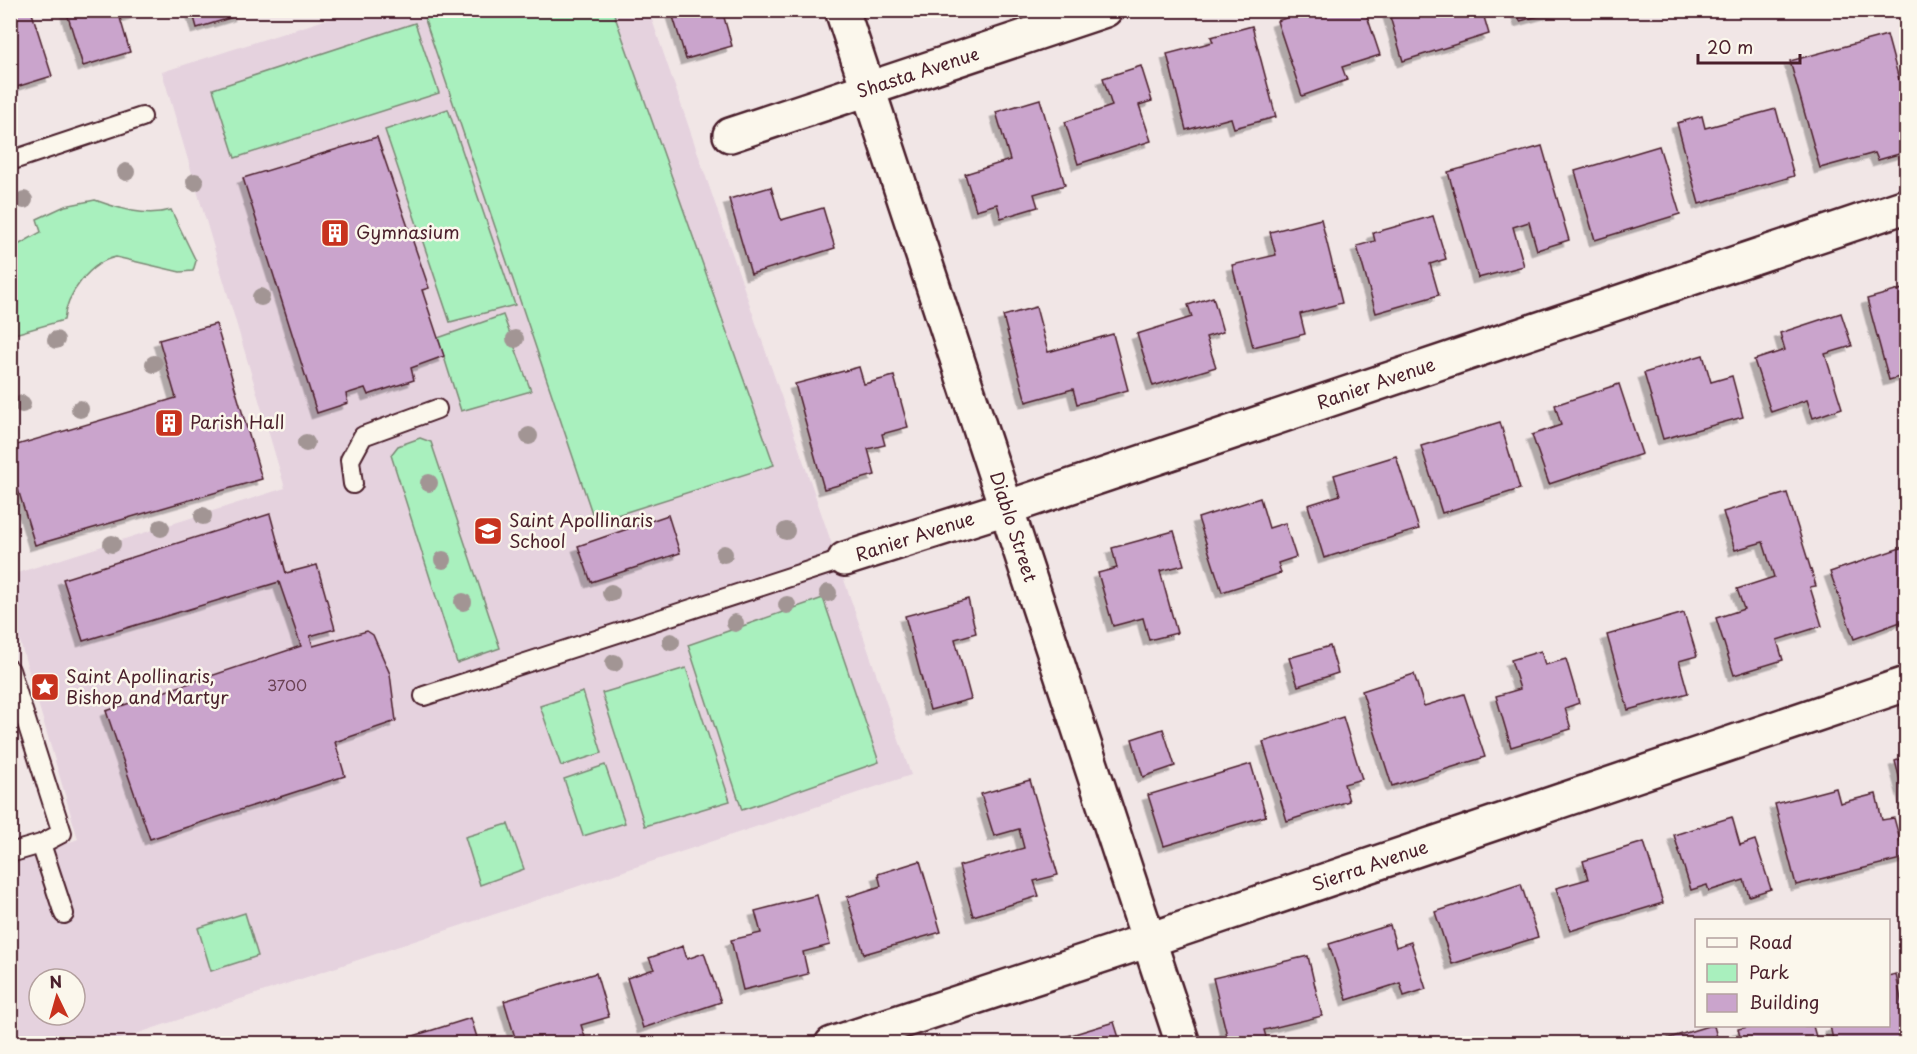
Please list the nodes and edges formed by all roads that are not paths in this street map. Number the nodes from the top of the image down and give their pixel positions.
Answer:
1 (842, 10) edge
2 (1105, 10) edge
3 (868, 89) junction
4 (142, 117) dead end
5 (730, 135) dead end
6 (10, 161) edge
7 (1906, 206) edge
8 (437, 408) dead end
9 (353, 484) dead end
10 (1006, 508) junction
11 (845, 559) joint
12 (10, 670) edge
13 (1906, 684) edge
14 (424, 696) dead end
15 (41, 844) junction
16 (10, 853) edge
17 (64, 914) dead end
18 (1149, 940) junction
19 (832, 1044) edge
20 (1183, 1044) edge

1 - 3 street, Diablo Street
2 - 3 street, Shasta Avenue
3 - 5 street, Shasta Avenue
3 - 10 street, Diablo Street
4 - 6 lane
7 - 10 street, Ranier Avenue
8 - 9 lane
10 - 11 street, Ranier Avenue
10 - 18 street, Diablo Street
11 - 14 lane
12 - 15 lane
13 - 18 street, Sierra Avenue
15 - 16 lane
15 - 17 lane
18 - 19 street, Sierra Avenue
18 - 20 street, Diablo Street

